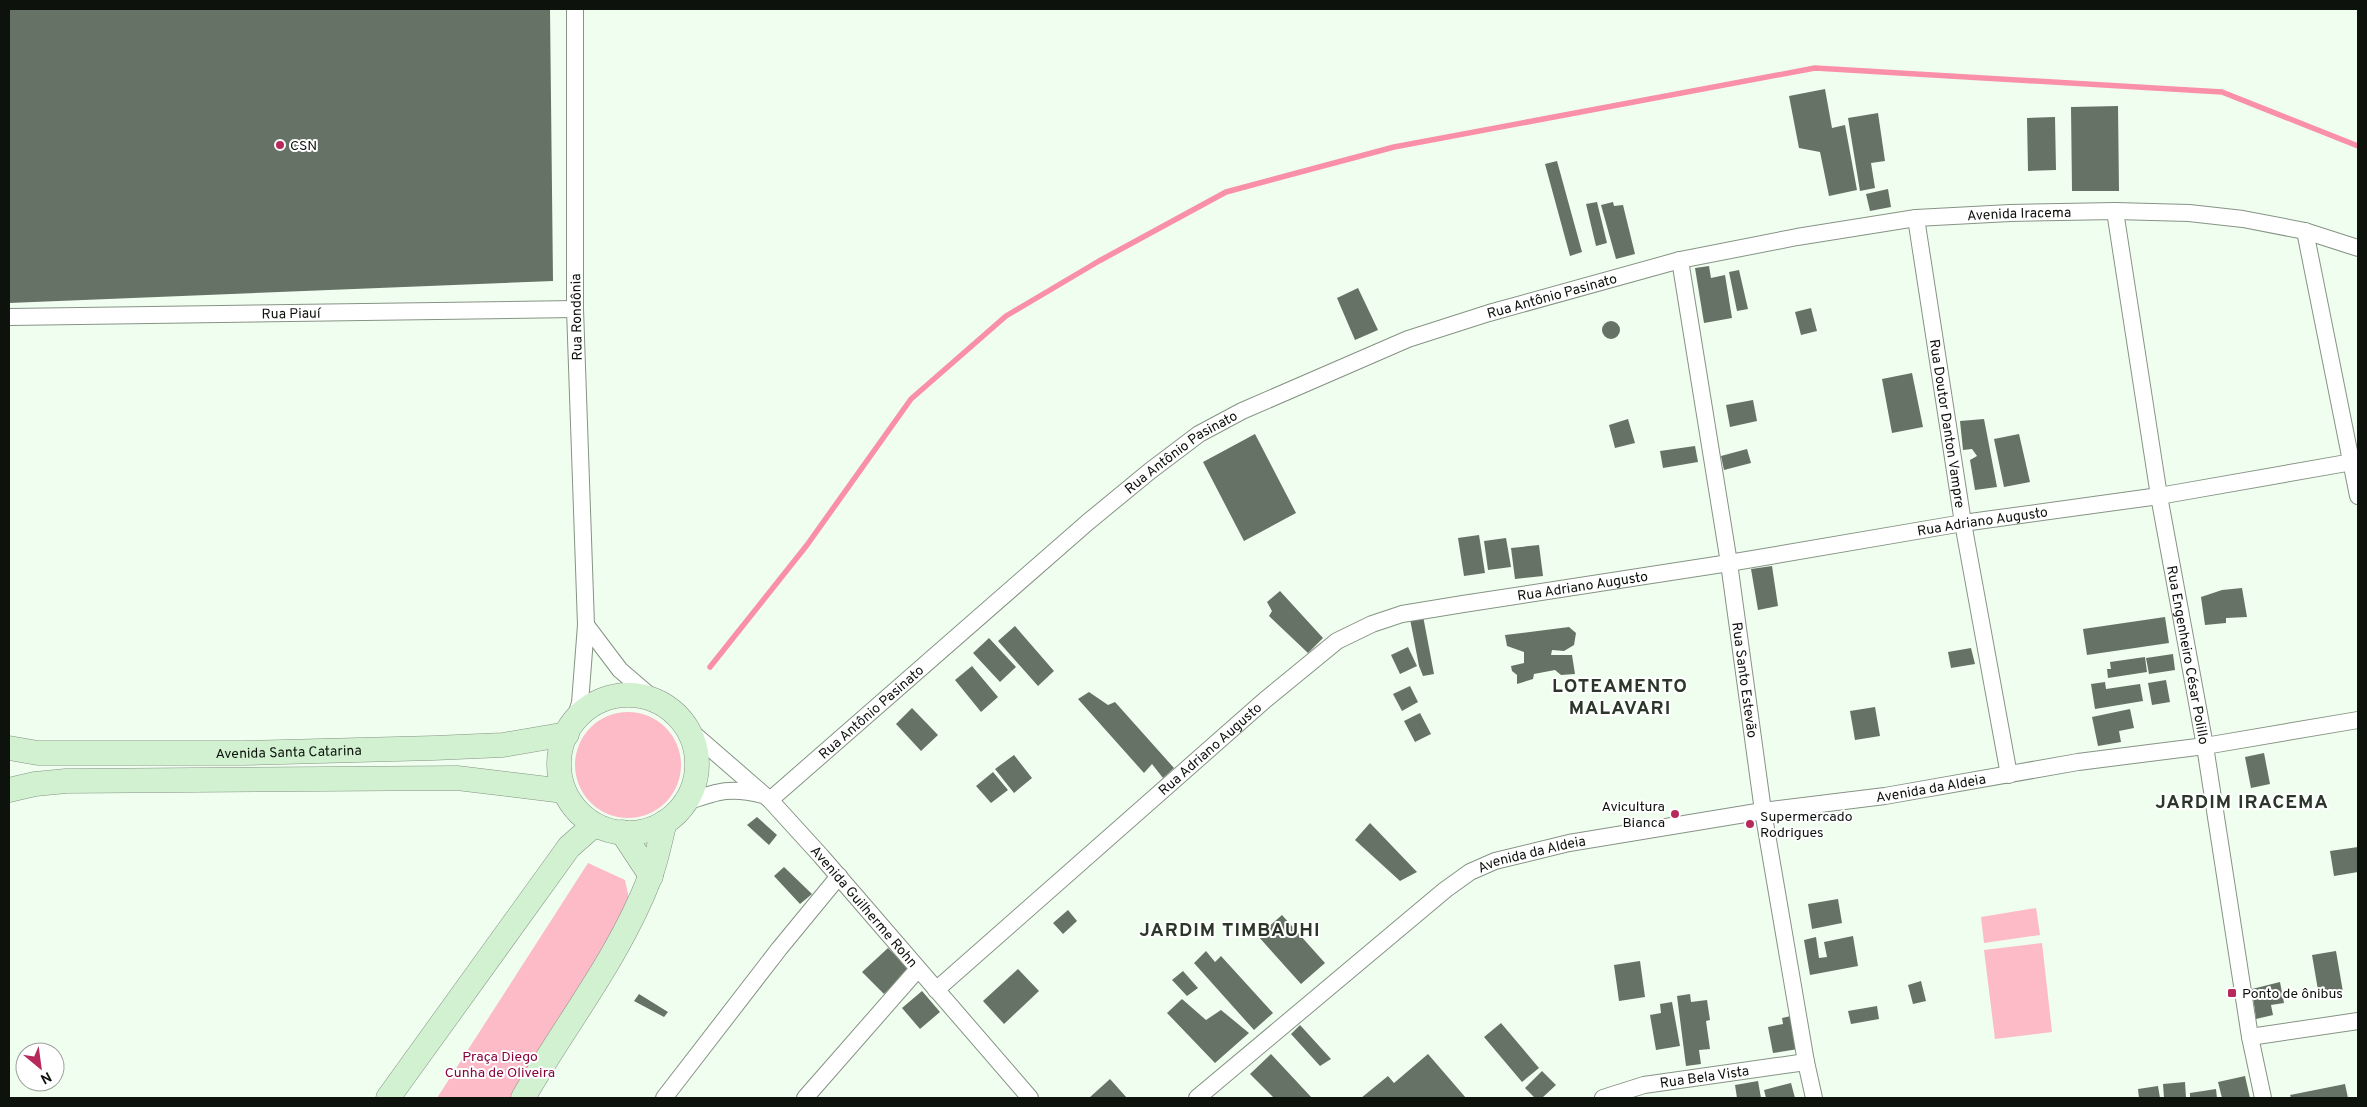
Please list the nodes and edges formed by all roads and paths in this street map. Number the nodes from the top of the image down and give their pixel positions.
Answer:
1 (575, 9) edge
2 (2115, 211) junction
3 (1916, 218) junction
4 (2306, 231) junction
5 (2358, 248) edge
6 (1680, 260) junction
7 (575, 309) junction
8 (9, 316) edge
9 (2355, 461) edge
10 (2160, 496) junction
11 (2358, 496) edge
12 (1963, 523) junction
13 (1729, 563) junction
14 (586, 625) junction
15 (655, 700) junction
16 (2358, 720) edge
17 (571, 728) junction
18 (687, 728) junction
19 (2205, 746) junction
20 (9, 748) edge
21 (2009, 775) junction
22 (9, 790) edge
23 (564, 791) junction
24 (767, 798) junction
25 (684, 803) junction
26 (1762, 811) junction
27 (665, 822) junction
28 (594, 825) junction
29 (622, 832) junction
30 (650, 876) junction
31 (839, 876) junction
32 (918, 969) junction
33 (936, 990) junction
34 (2358, 1021) edge
35 (2250, 1038) junction
36 (1806, 1062) junction
37 (388, 1098) edge
38 (523, 1098) edge
39 (664, 1098) edge
40 (805, 1098) edge
41 (1030, 1098) edge
42 (1197, 1098) edge
43 (1603, 1098) edge
44 (1814, 1098) edge
45 (2263, 1098) edge

1 - 7 street, Rua Rondônia
2 - 3 street, Avenida Iracema
2 - 4 street, Avenida Iracema
2 - 10 street, Rua Engenheiro César Polillo
3 - 6 street, Avenida Iracema
3 - 12 street, Rua Doutor Danton Vampre
4 - 5 street, Avenida Iracema
4 - 9 street
6 - 13 street, Rua Santo Estevão
6 - 24 street, Rua Antônio Pasinato
7 - 8 street, Rua Piauí
7 - 14 street, Rua Rondônia
9 - 10 street, Rua Adriano Augusto
9 - 11 street
10 - 12 street, Rua Adriano Augusto
10 - 19 street, Rua Engenheiro César Polillo
12 - 13 street, Rua Adriano Augusto
12 - 21 street, Rua Doutor Danton Vampre
13 - 26 street, Rua Santo Estevão
13 - 33 street, Rua Adriano Augusto
14 - 15 street
14 - 17 street, Rua Rondônia
15 - 17 street
15 - 18 street
16 - 19 street, Avenida da Aldeia
17 - 20 street, Avenida Santa Catarina
17 - 23 street
18 - 24 street, Avenida Guilherme Rohn
18 - 25 street
19 - 21 street, Avenida da Aldeia
19 - 35 street, Rua Engenheiro César Polillo
21 - 26 street, Avenida da Aldeia
22 - 23 street, Avenida Santa Catarina
23 - 28 street
24 - 25 street
24 - 31 street, Avenida Guilherme Rohn
25 - 27 street
26 - 36 street, Rua Santo Estevão
26 - 42 street, Avenida da Aldeia
27 - 29 street
27 - 30 street
28 - 29 street
28 - 37 street
29 - 30 street
30 - 38 street
31 - 32 street, Avenida Guilherme Rohn
31 - 39 street
32 - 33 street, Avenida Guilherme Rohn
32 - 40 street
33 - 41 street, Avenida Guilherme Rohn
34 - 35 street
35 - 45 street, Rua Engenheiro César Polillo
36 - 43 street, Rua Bela Vista
36 - 44 street, Rua Santo Estevão

